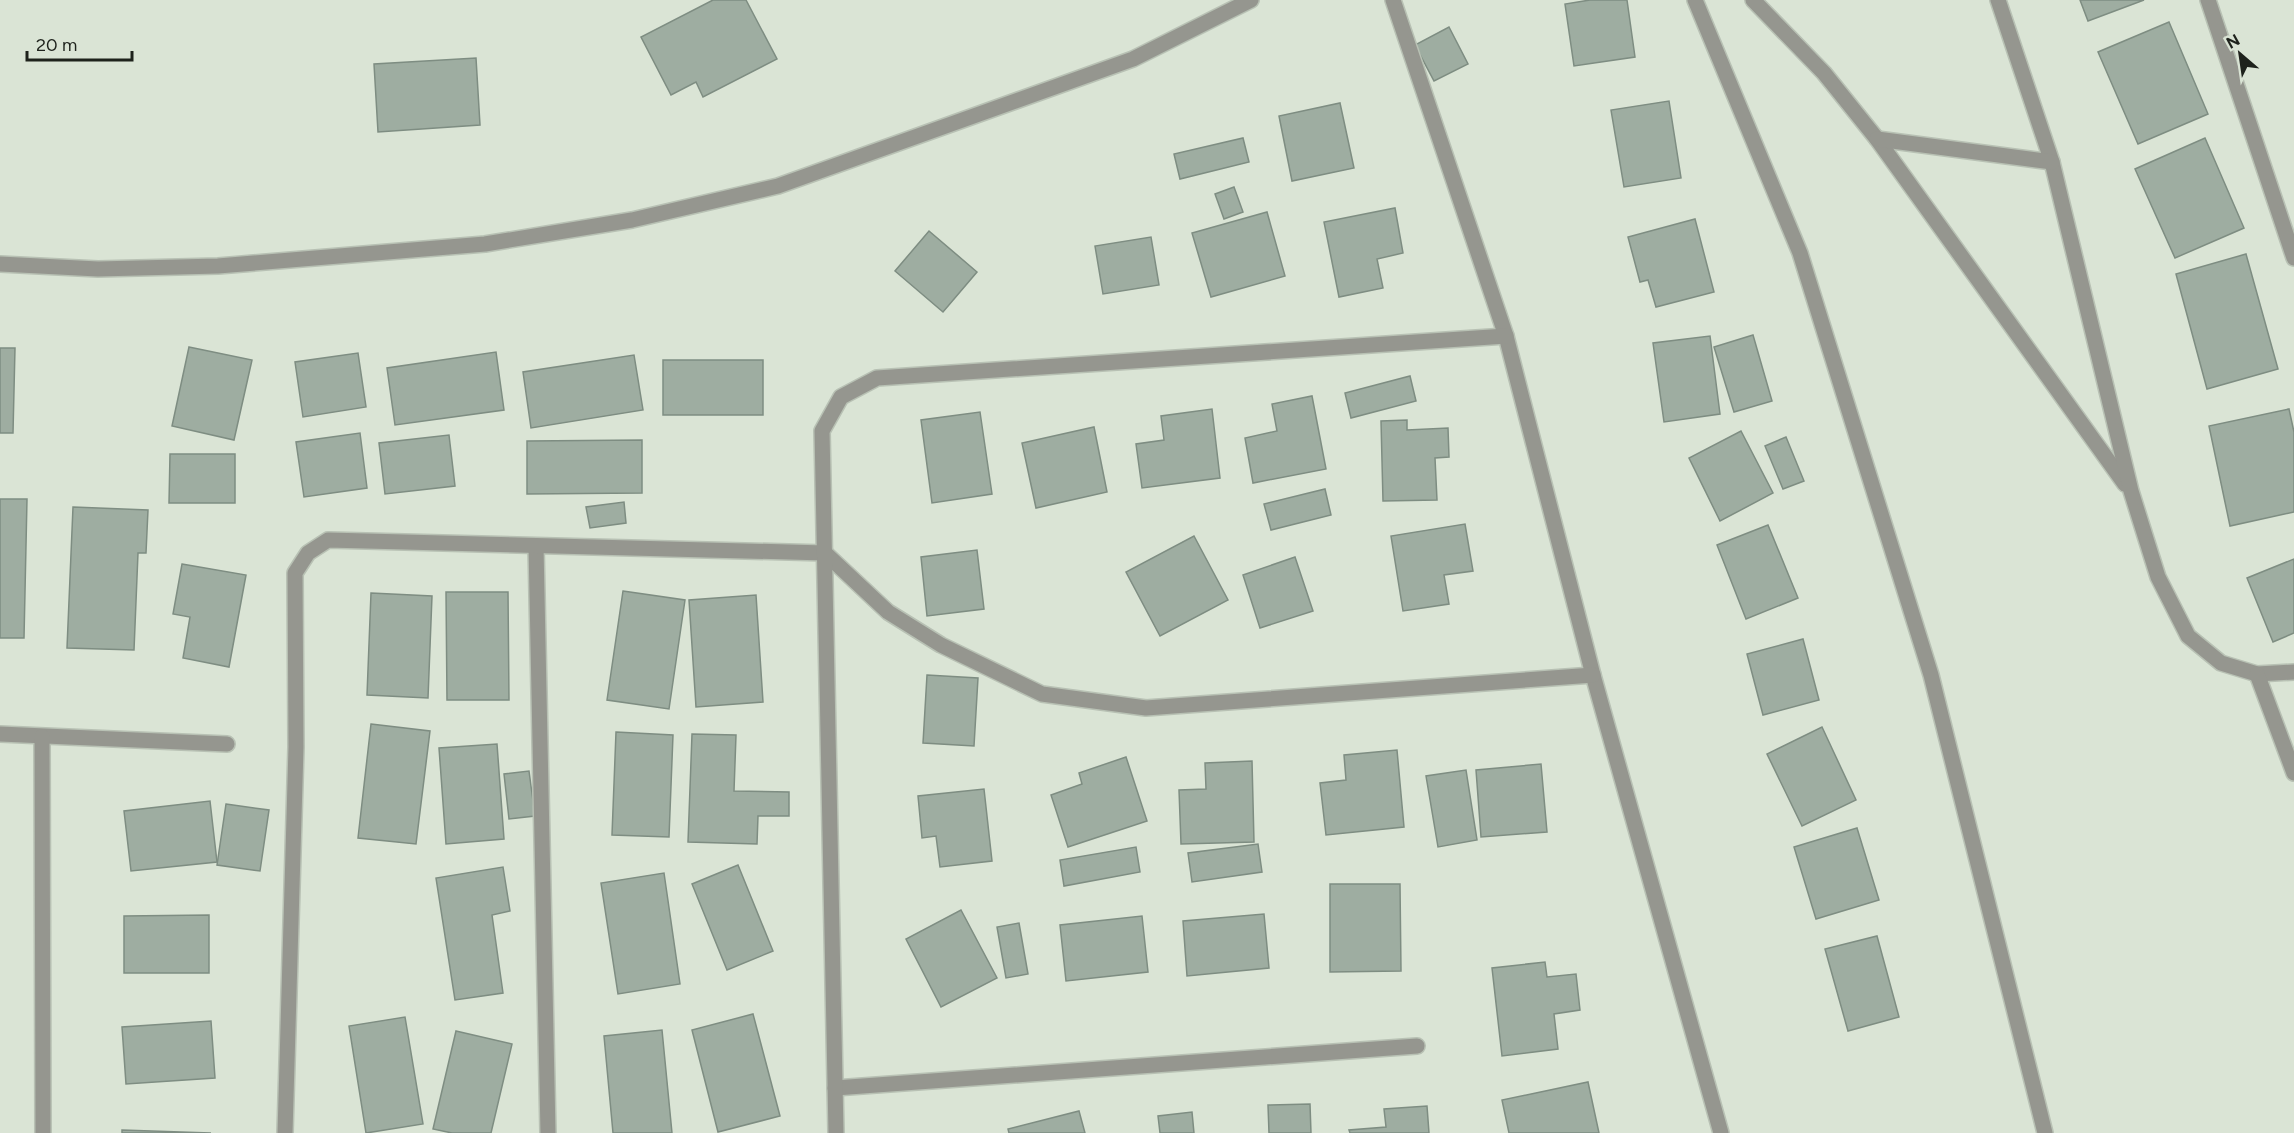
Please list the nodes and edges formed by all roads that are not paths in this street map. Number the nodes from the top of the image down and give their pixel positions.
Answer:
1 (1251, 0) edge
2 (1393, 0) edge
3 (1695, 0) edge
4 (1753, 0) edge
5 (1998, 0) edge
6 (2208, 0) edge
7 (1877, 139) junction
8 (2052, 162) junction
9 (2294, 258) edge
10 (0, 264) edge
11 (1506, 336) junction
12 (2131, 491) junction
13 (536, 546) junction
14 (825, 553) junction
15 (2294, 672) edge
16 (2257, 674) junction
17 (1593, 675) junction
18 (0, 734) edge
19 (42, 737) junction
20 (227, 744) dead end
21 (2294, 773) edge
22 (1417, 1046) dead end
23 (835, 1088) junction
24 (43, 1133) edge
25 (285, 1133) edge
26 (548, 1133) edge
27 (836, 1133) edge
28 (1721, 1133) edge
29 (2045, 1133) edge

1 - 10 street
2 - 11 street
3 - 29 street
4 - 7 street
5 - 8 street
6 - 9 street
7 - 8 street
7 - 12 street
8 - 12 street
11 - 14 street
11 - 17 street
12 - 16 street
13 - 14 street
13 - 25 street
13 - 26 street
14 - 17 street
14 - 23 street
15 - 16 street
16 - 21 street
17 - 28 street
18 - 19 street
19 - 20 street
19 - 24 street
22 - 23 street
23 - 27 street

